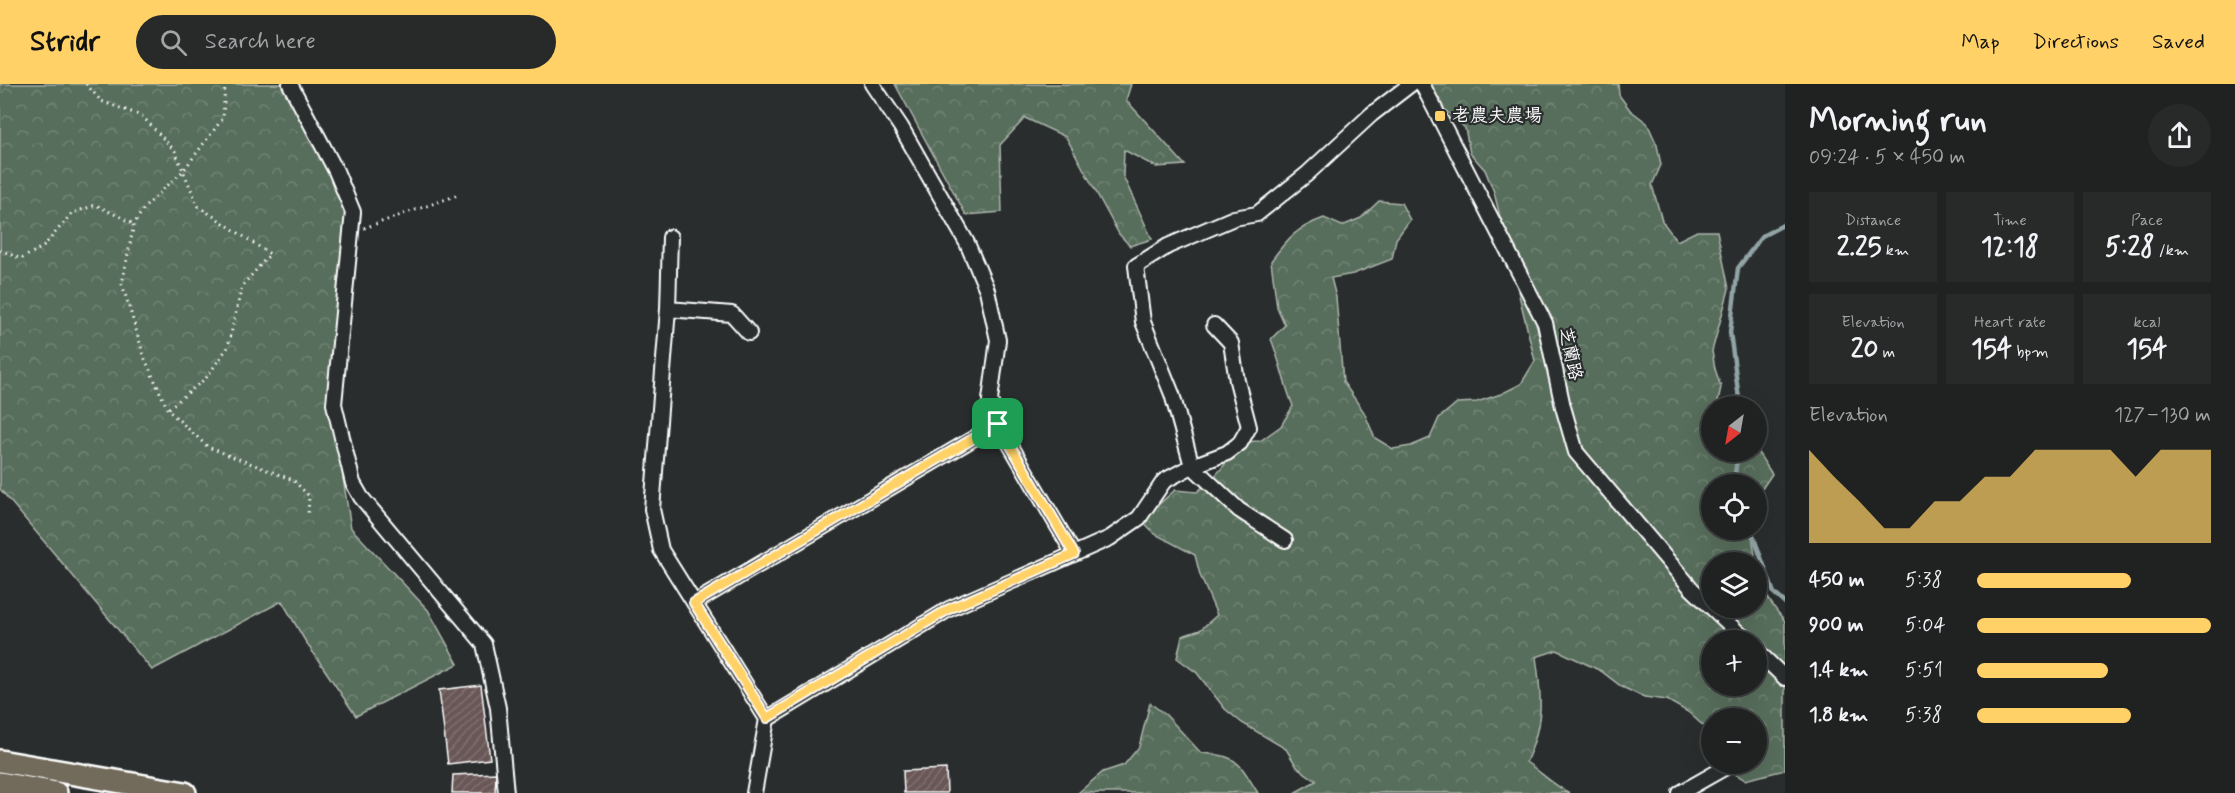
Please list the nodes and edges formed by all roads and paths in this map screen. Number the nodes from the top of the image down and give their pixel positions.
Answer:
1 (87, 84) edge
2 (225, 84) edge
3 (290, 84) edge
4 (872, 84) edge
5 (1411, 84) edge
6 (1422, 84) edge
7 (183, 171) junction
8 (458, 195) dead end
9 (134, 224) junction
10 (351, 232) junction
11 (670, 237) dead end
12 (0, 250) edge
13 (668, 309) junction
14 (1214, 325) dead end
15 (749, 333) dead end
16 (168, 410) junction
17 (998, 424) junction
18 (1192, 466) junction
19 (308, 515) dead end
20 (1285, 540) dead end
21 (1074, 554) junction
22 (694, 603) junction
23 (1735, 630) edge
24 (1767, 661) edge
25 (1785, 678) edge
26 (767, 718) junction
27 (0, 760) edge
28 (1714, 774) edge
29 (0, 783) edge
30 (56, 793) edge
31 (185, 793) edge
32 (506, 793) edge
33 (754, 793) edge
34 (1680, 793) edge

1 - 7 path
2 - 7 path
3 - 10 street
4 - 17 street
5 - 18 street
6 - 23 street, 芝蘭路
7 - 9 path
7 - 16 path
8 - 10 path
9 - 12 path
9 - 16 path
10 - 32 street
11 - 13 street
13 - 15 street
13 - 22 street
14 - 18 street
16 - 19 path
17 - 21 street
17 - 22 street
18 - 20 street
18 - 21 street
21 - 26 street
22 - 26 street
24 - 25 street
26 - 33 street
27 - 31 main road
28 - 34 street
29 - 30 main road

